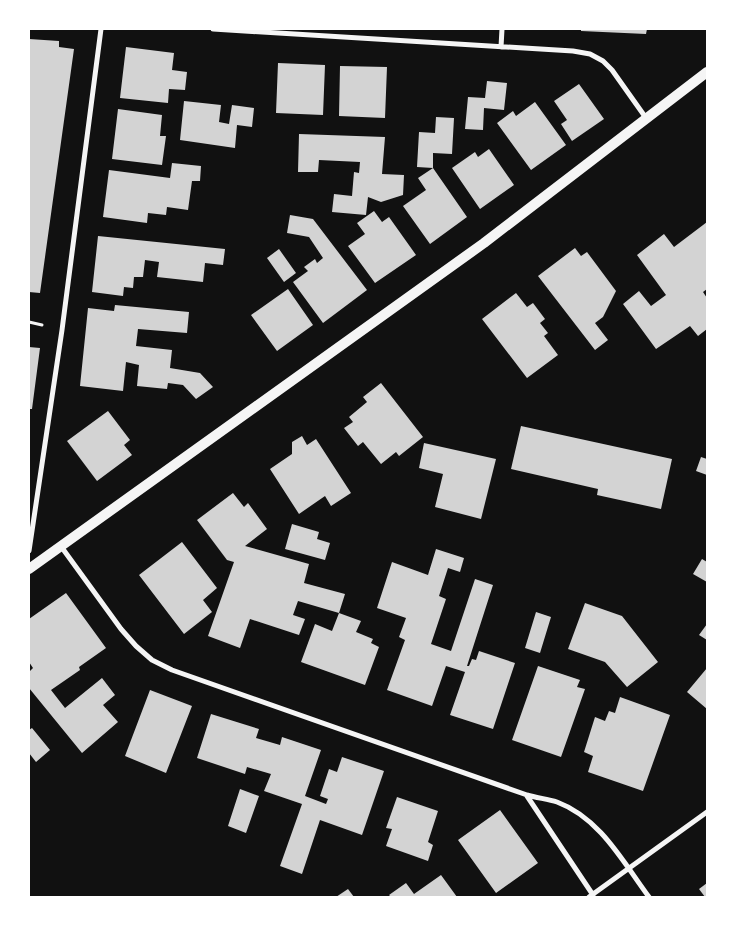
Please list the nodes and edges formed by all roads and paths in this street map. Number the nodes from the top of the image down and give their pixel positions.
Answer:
1 (101, 29) edge
2 (213, 29) edge
3 (502, 29) edge
4 (501, 47) junction
5 (707, 72) edge
6 (646, 119) junction
7 (60, 545) junction
8 (29, 552) edge
9 (29, 568) edge
10 (527, 796) junction
11 (707, 812) edge
12 (628, 869) junction
13 (591, 896) edge
14 (649, 897) edge

1 - 8 street
2 - 4 street
3 - 4 street
4 - 6 street
5 - 6 main road
6 - 7 main road
7 - 9 main road
7 - 10 street
10 - 12 street
10 - 13 street
11 - 12 street
12 - 13 street
12 - 14 street

